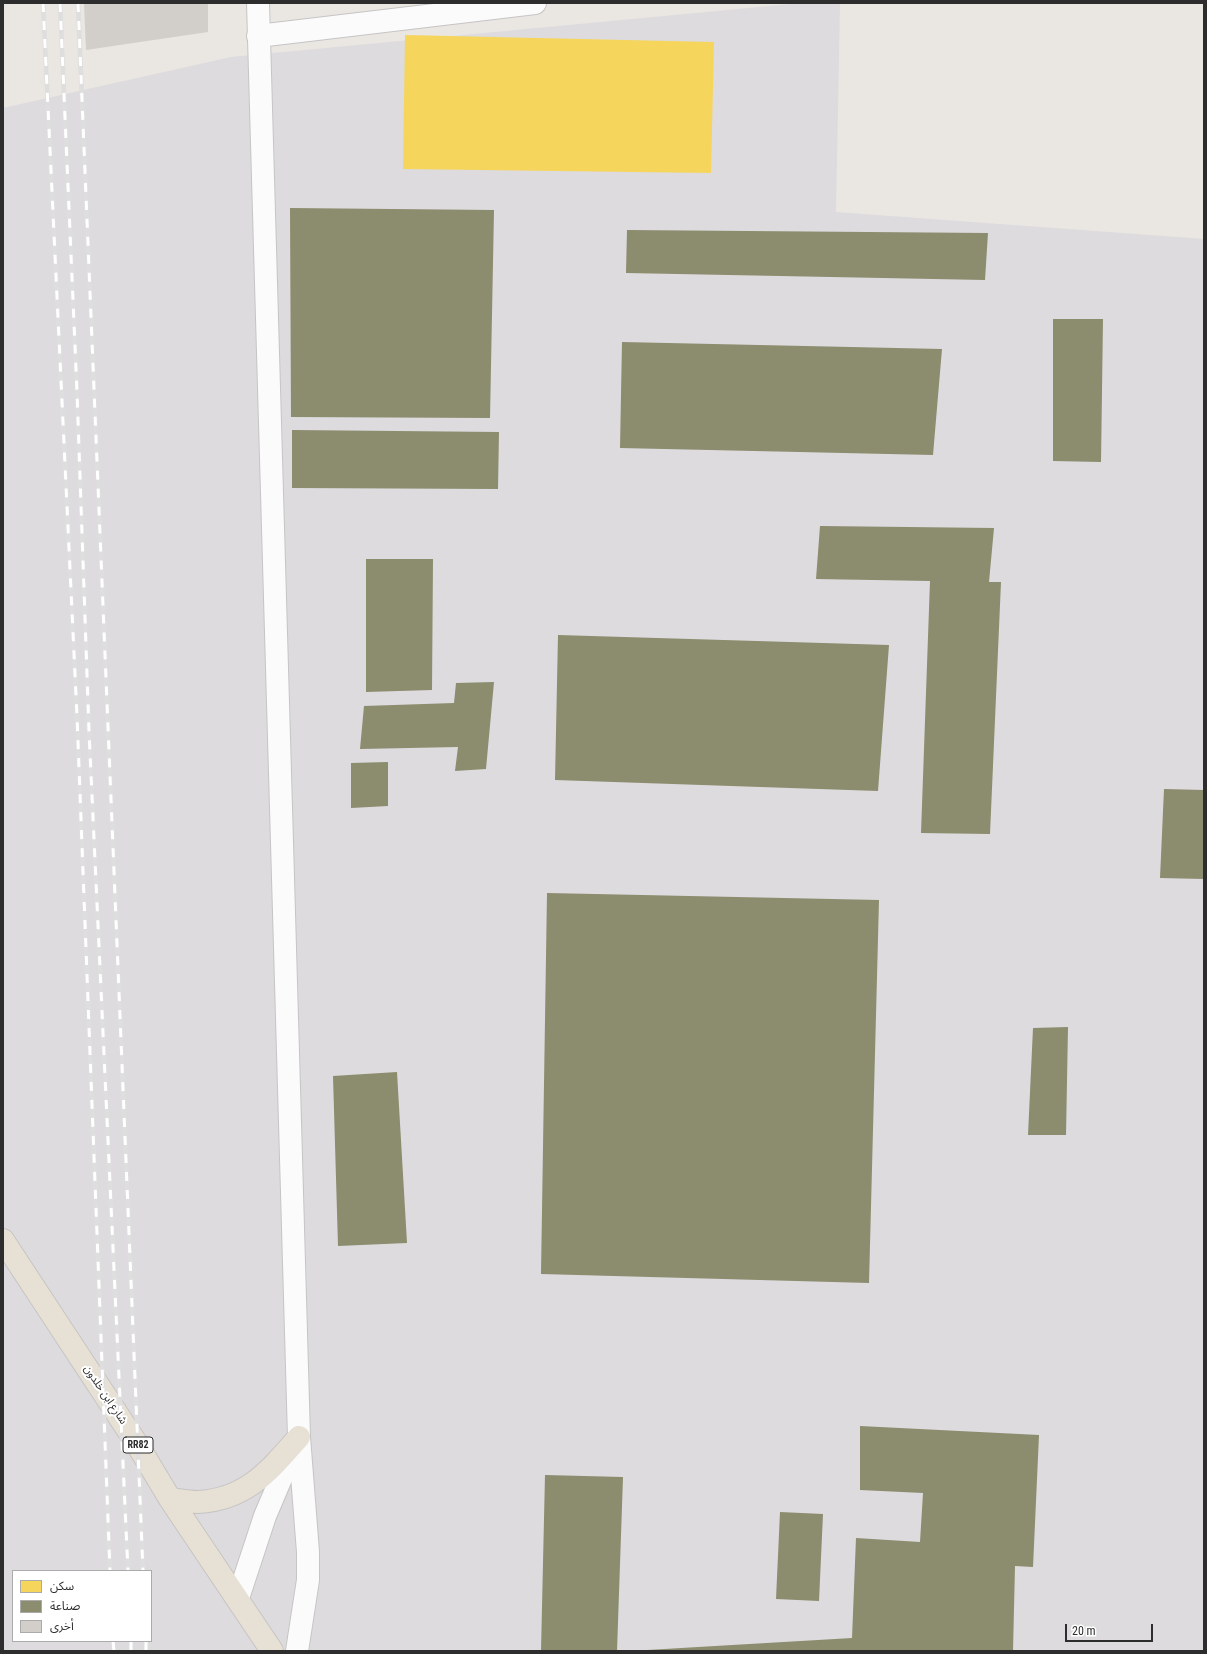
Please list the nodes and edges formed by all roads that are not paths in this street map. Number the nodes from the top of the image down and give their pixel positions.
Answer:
1 (258, 3) edge
2 (535, 3) edge
3 (258, 36) junction
4 (3, 1240) edge
5 (298, 1437) junction
6 (170, 1499) junction
7 (238, 1598) junction
8 (272, 1651) edge
9 (297, 1651) edge

1 - 3 main road
2 - 3 main road
3 - 5 main road
4 - 6 main road, شارع ابن خلدون / RR82
5 - 6 main road
5 - 7 main road
5 - 9 main road
6 - 7 main road, شارع ابن خلدون / RR82
7 - 8 main road, شارع ابن خلدون / RR82

